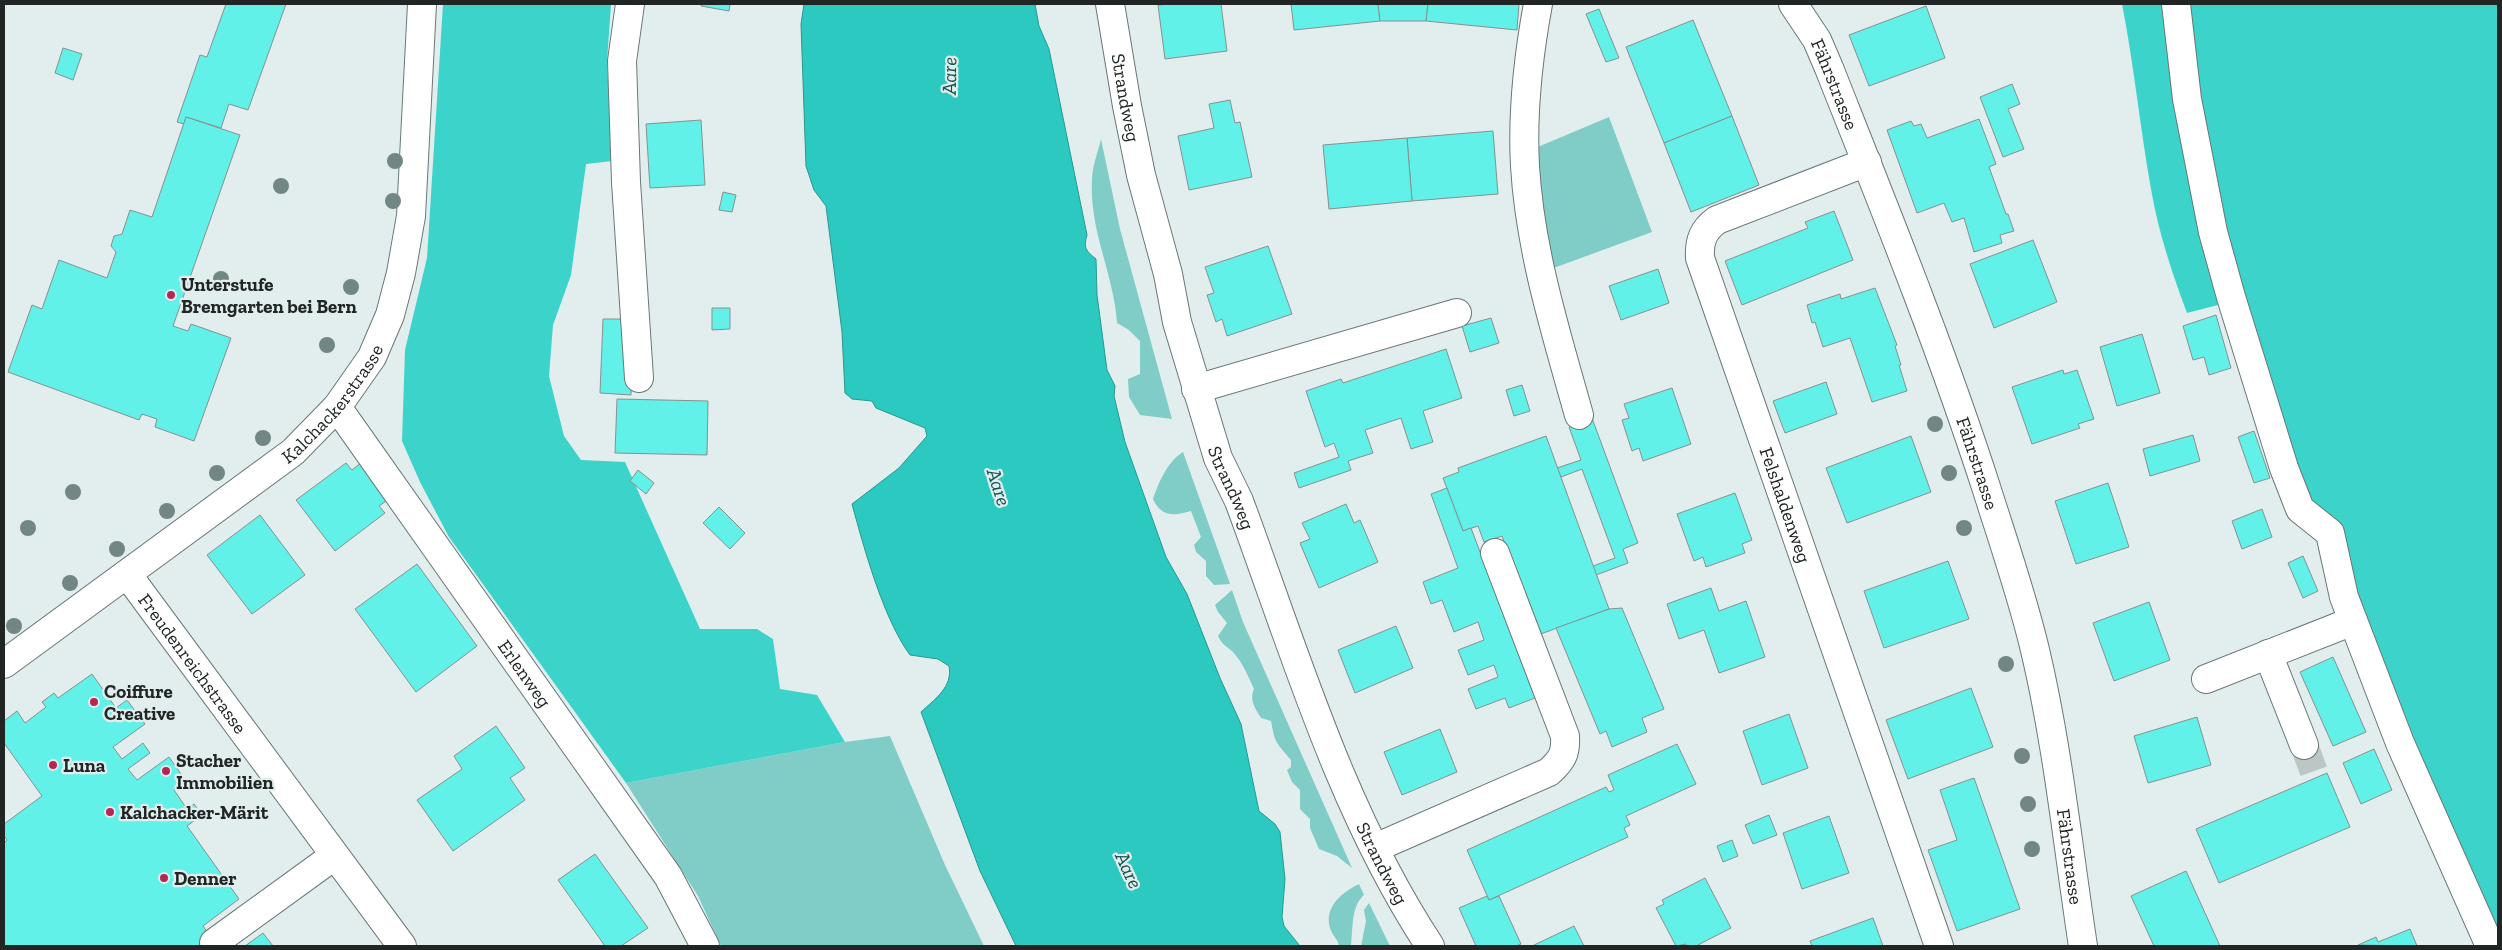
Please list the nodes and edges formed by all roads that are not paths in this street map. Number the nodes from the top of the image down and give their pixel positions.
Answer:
1 (422, 4) edge
2 (630, 4) edge
3 (1110, 4) edge
4 (1538, 4) edge
5 (1793, 4) edge
6 (2176, 4) edge
7 (1867, 162) junction
8 (1457, 313) dead end
9 (640, 378) dead end
10 (1196, 389) junction
11 (337, 407) junction
12 (1579, 414) dead end
13 (1495, 553) dead end
14 (127, 574) junction
15 (2354, 621) junction
16 (2268, 654) junction
17 (4, 664) edge
18 (2206, 679) dead end
19 (2304, 745) tunnel mouth
20 (1375, 848) junction
21 (334, 856) junction
22 (214, 943) dead end
23 (402, 946) edge
24 (705, 946) edge
25 (1430, 946) edge
26 (1939, 946) edge
27 (2083, 946) edge
28 (2490, 946) edge

1 - 11 street, Kalchackerstrasse
2 - 9 street
3 - 10 street, Strandweg
4 - 12 street
5 - 7 street, Fährstrasse
6 - 15 street
7 - 26 street, Felshaldenweg
7 - 27 street, Fährstrasse
8 - 10 street
10 - 20 street, Strandweg
11 - 14 street, Kalchackerstrasse
11 - 24 street, Erlenweg
13 - 20 street
14 - 17 street, Kalchackerstrasse
14 - 21 street, Freudenreichstrasse
15 - 16 street
15 - 28 street
16 - 18 street
16 - 19 street
20 - 25 street, Strandweg
21 - 22 street
21 - 23 street, Freudenreichstrasse

